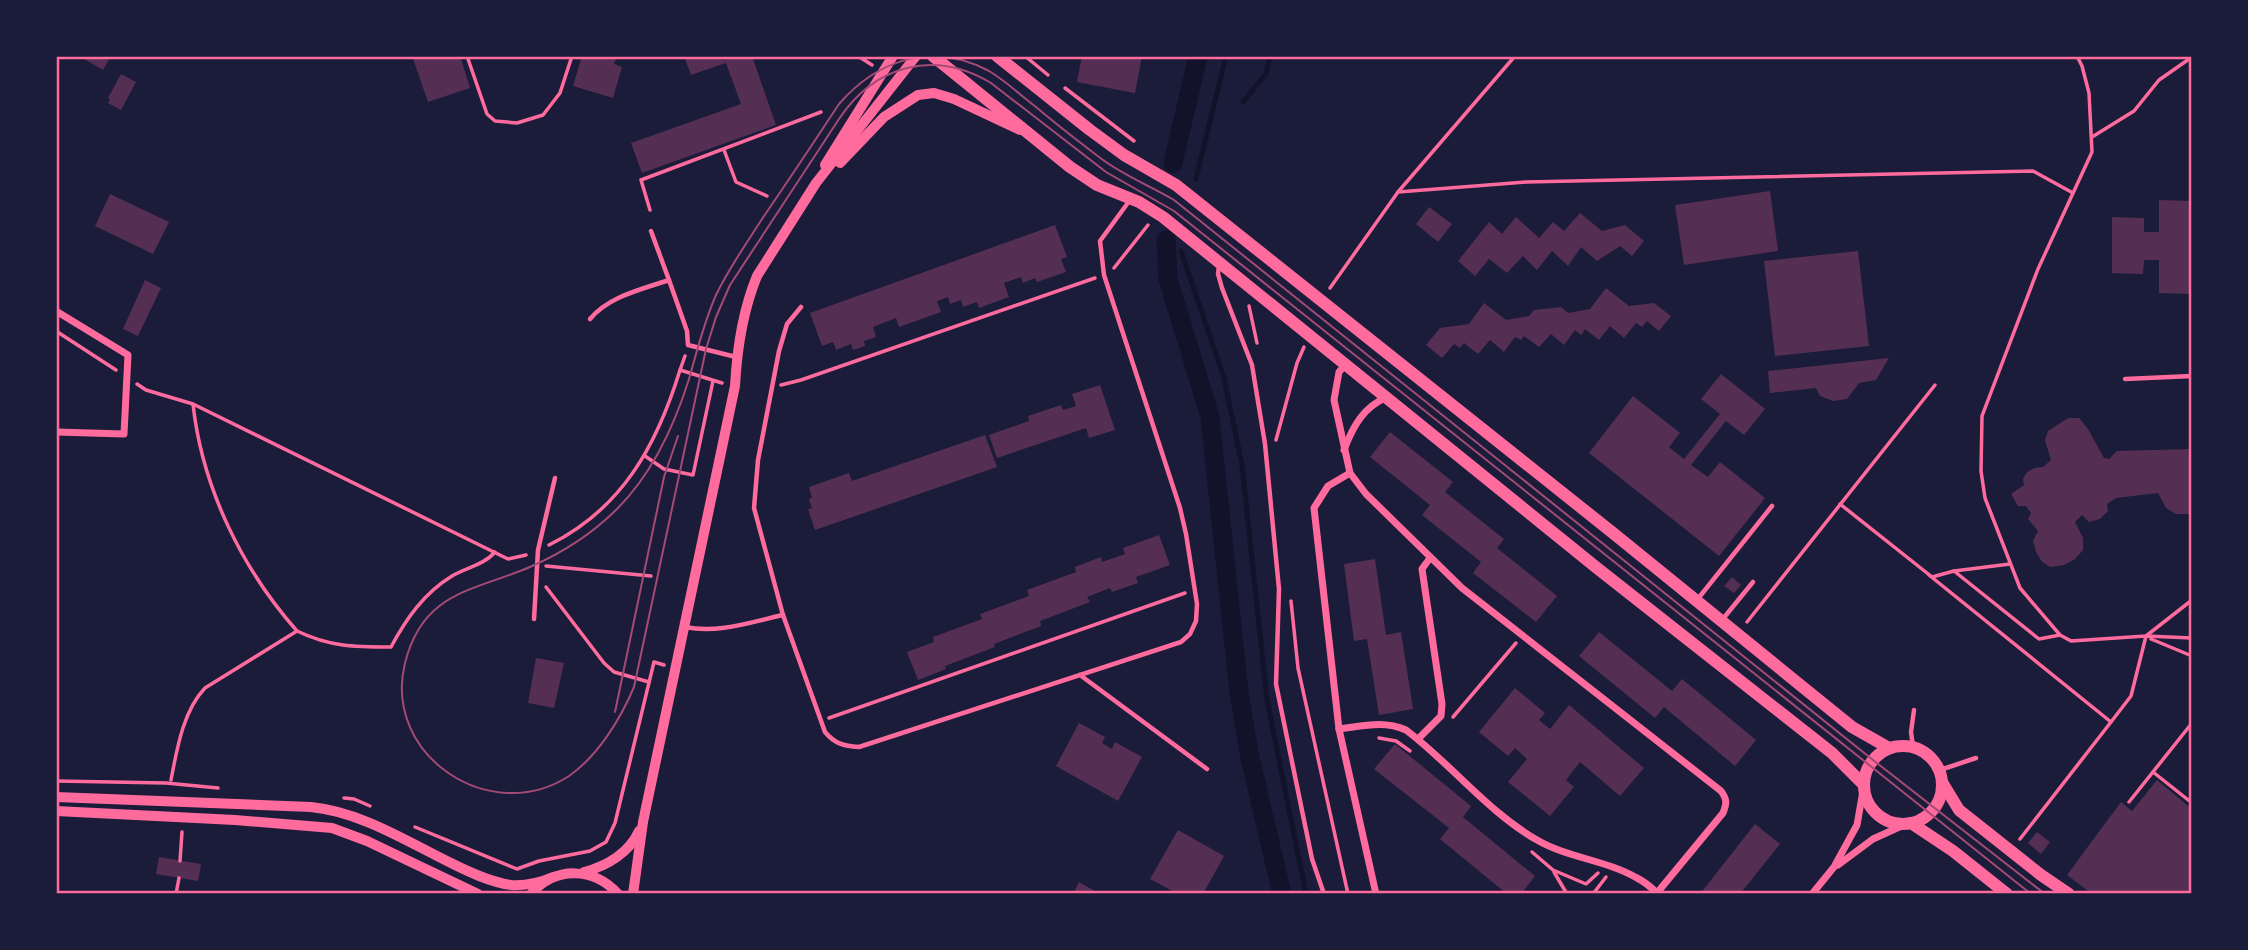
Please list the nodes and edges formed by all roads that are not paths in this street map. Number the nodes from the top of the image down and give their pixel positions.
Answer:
1 (893, 56) edge
2 (916, 56) edge
3 (933, 56) edge
4 (997, 56) edge
5 (1032, 135) junction
6 (816, 183) junction
7 (1131, 198) junction
8 (651, 231) dead end
9 (1220, 262) junction
10 (669, 281) junction
11 (801, 307) dead end
12 (56, 311) edge
13 (590, 318) dead end
14 (737, 358) junction
15 (1346, 364) junction
16 (2192, 376) edge
17 (2125, 379) dead end
18 (1388, 397) junction
19 (56, 432) edge
20 (1344, 450) junction
21 (1350, 473) junction
22 (555, 478) dead end
23 (1772, 506) dead end
24 (1430, 558) junction
25 (1753, 582) dead end
26 (1696, 600) junction
27 (783, 615) junction
28 (534, 620) dead end
29 (1721, 620) junction
30 (684, 627) junction
31 (1080, 675) junction
32 (1914, 710) dead end
33 (1339, 729) junction
34 (1418, 739) junction
35 (1913, 747) junction
36 (1889, 748) junction
37 (1976, 758) dead end
38 (1207, 769) dead end
39 (1941, 776) junction
40 (1864, 785) junction
41 (56, 797) edge
42 (56, 811) edge
43 (643, 822) junction
44 (1909, 824) junction
45 (1834, 867) junction
46 (575, 873) junction
47 (553, 877) junction
48 (478, 894) edge
49 (531, 894) edge
50 (618, 894) edge
51 (633, 894) edge
52 (1324, 894) edge
53 (1376, 894) edge
54 (1658, 894) edge
55 (1812, 894) edge
56 (2007, 894) edge
57 (2069, 894) edge

1 - 6 street
2 - 6 street
3 - 5 main road
4 - 26 main road
5 - 6 street
5 - 7 main road
6 - 14 street
7 - 9 main road
7 - 31 lane
8 - 10 lane
9 - 15 main road
9 - 52 lane
10 - 13 lane
10 - 14 lane
11 - 27 lane
12 - 19 street
14 - 30 street
15 - 18 main road
15 - 20 street
16 - 17 lane
18 - 20 street
18 - 40 main road
20 - 21 street
21 - 24 street
21 - 33 street
22 - 28 lane
23 - 26 lane
24 - 34 street
24 - 54 street
25 - 29 lane
26 - 29 main road
27 - 30 lane
27 - 31 lane
29 - 36 main road
30 - 43 street
31 - 38 lane
32 - 35 lane
33 - 34 street
33 - 53 street
34 - 54 street
35 - 36 main road
35 - 39 main road
36 - 40 main road
37 - 39 lane
39 - 44 main road
39 - 57 main road
40 - 44 main road
40 - 45 street
41 - 47 street
42 - 48 street
43 - 46 street
43 - 51 street
44 - 45 street
44 - 56 main road
45 - 55 street
46 - 47 street
46 - 50 street
47 - 49 street

